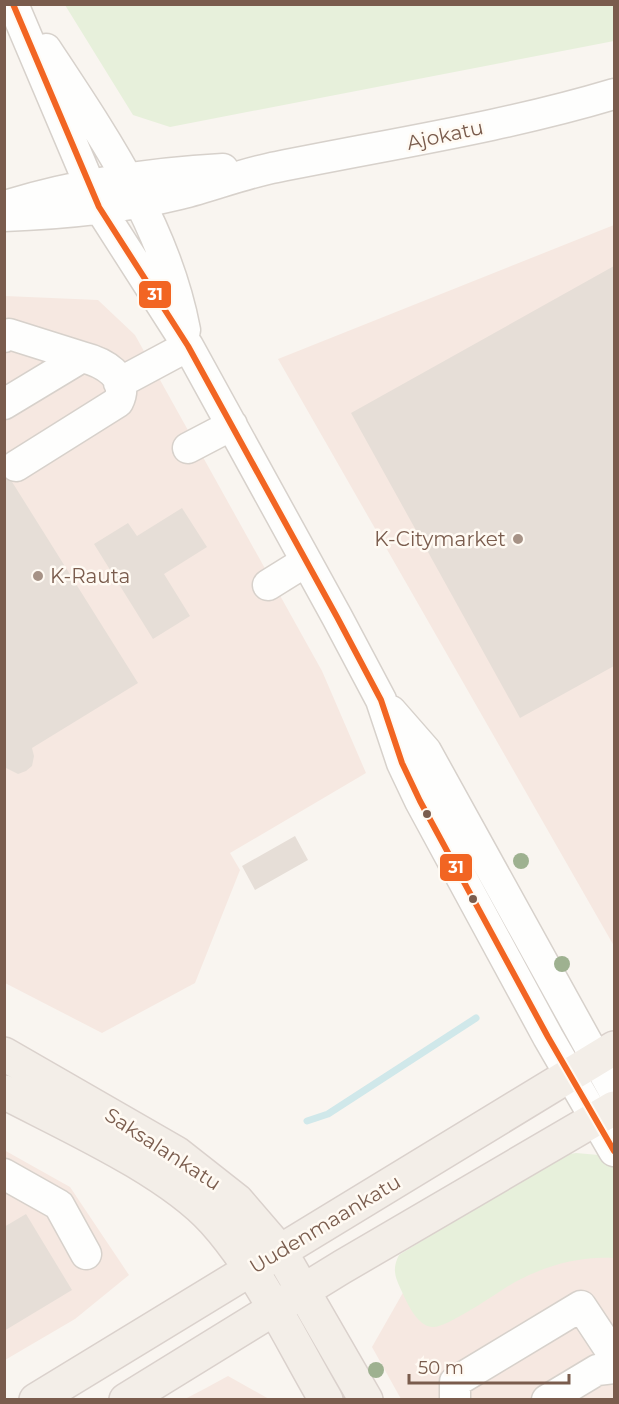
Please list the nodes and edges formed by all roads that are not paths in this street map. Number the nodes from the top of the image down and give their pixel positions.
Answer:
1 (15, 4) edge
2 (615, 94) edge
3 (133, 189) junction
4 (94, 196) junction
5 (4, 206) edge
6 (4, 216) edge
7 (4, 337) edge
8 (188, 346) junction
9 (82, 357) junction
10 (119, 383) junction
11 (4, 404) edge
12 (232, 425) junction
13 (188, 448) dead end
14 (16, 466) dead end
15 (305, 562) junction
16 (267, 585) dead end
17 (381, 699) junction
18 (606, 1053) edge
19 (4, 1054) edge
20 (569, 1075) junction
21 (615, 1091) edge
22 (4, 1092) edge
23 (605, 1114) edge
24 (615, 1151) edge
25 (4, 1174) edge
26 (280, 1251) junction
27 (86, 1254) dead end
28 (249, 1270) junction
29 (304, 1290) junction
30 (273, 1309) junction
31 (615, 1356) edge
32 (615, 1368) edge
33 (36, 1400) edge
34 (126, 1400) edge
35 (326, 1400) edge
36 (366, 1400) edge
37 (455, 1400) edge
38 (547, 1400) edge

1 - 3 street
1 - 4 street
2 - 3 street, Ajokatu
3 - 4 street, Ajokatu
3 - 8 street
4 - 5 street, Ajokatu
4 - 6 street, Ajokatu
4 - 8 street
7 - 9 street
8 - 10 street
8 - 12 street
9 - 10 street
9 - 11 street
10 - 14 street
12 - 13 street
12 - 15 street
15 - 16 street
15 - 17 street
17 - 18 street
17 - 20 street
18 - 20 main road, Uudenmaankatu
18 - 21 street
19 - 26 main road, Saksalankatu
20 - 23 street
20 - 26 main road, Uudenmaankatu
22 - 28 main road, Saksalankatu
23 - 24 street
23 - 29 main road
25 - 27 street
26 - 28 main road, Uudenmaankatu
26 - 29 main road, Saksalankatu
28 - 30 main road, Saksalankatu
28 - 33 main road, Uudenmaankatu
29 - 30 main road
29 - 36 main road, Saksalankatu
30 - 34 main road
30 - 35 main road, Saksalankatu
31 - 37 street
32 - 38 street

